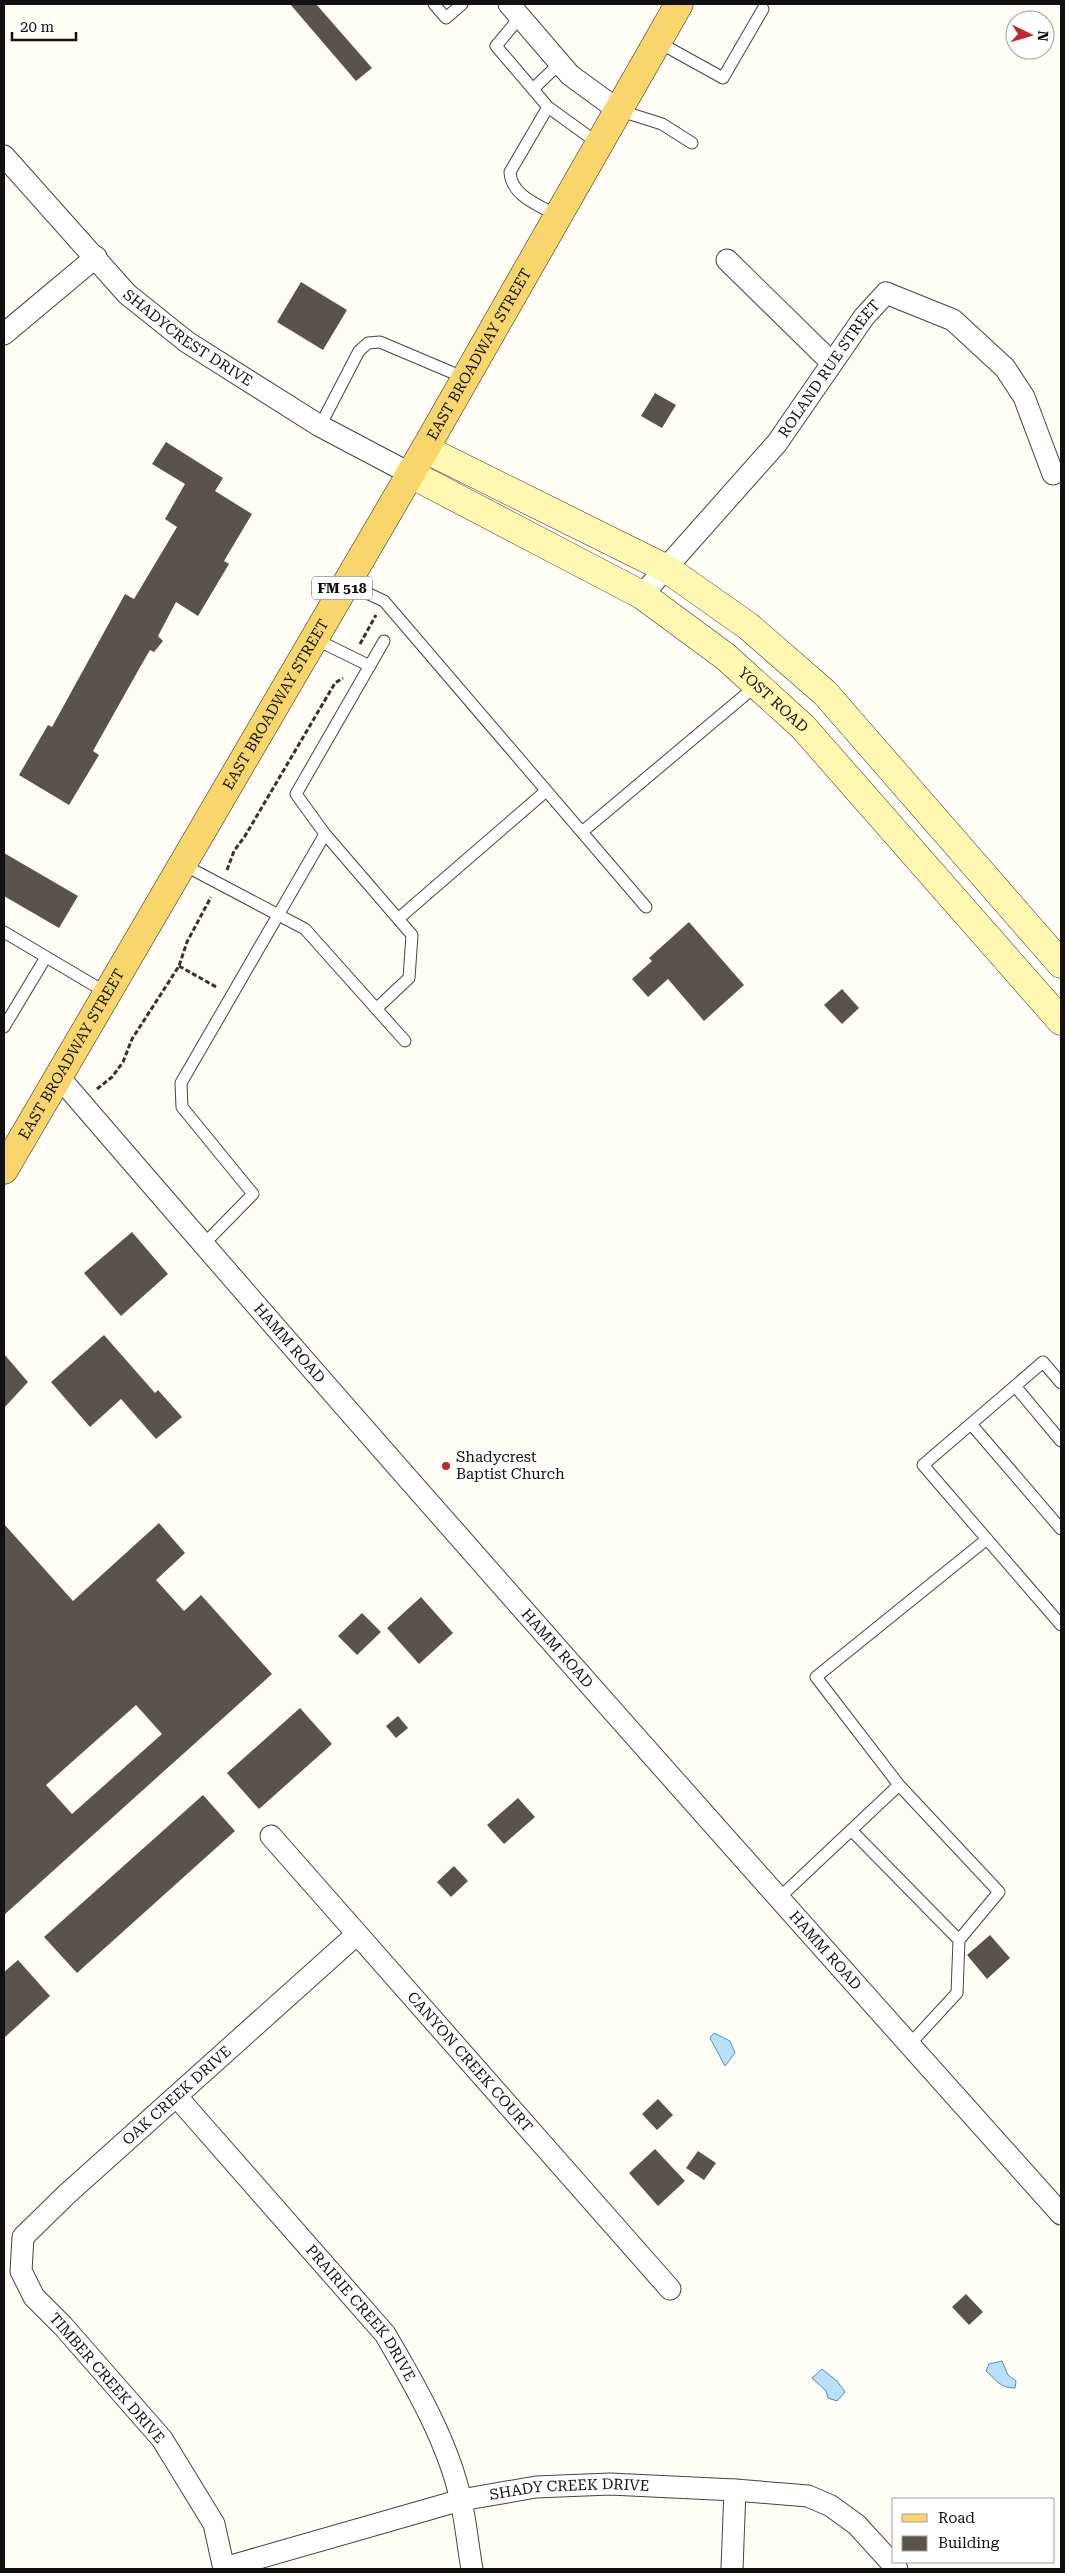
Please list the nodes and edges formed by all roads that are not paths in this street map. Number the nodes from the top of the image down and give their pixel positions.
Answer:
1 (434, 4) edge
2 (462, 4) edge
3 (680, 4) edge
4 (761, 5) edge
5 (514, 10) edge
6 (658, 42) junction
7 (560, 63) junction
8 (533, 89) junction
9 (548, 107) junction
10 (618, 110) junction
11 (692, 143) dead end
12 (599, 144) junction
13 (4, 156) edge
14 (558, 216) junction
15 (96, 257) junction
16 (727, 260) dead end
17 (4, 334) edge
18 (832, 363) junction
19 (465, 378) junction
20 (320, 426) junction
21 (425, 448) junction
22 (409, 473) junction
23 (1053, 474) dead end
24 (667, 570) junction
25 (345, 583) junction
26 (642, 595) junction
27 (313, 638) junction
28 (384, 641) dead end
29 (786, 659) junction
30 (370, 666) junction
31 (757, 686) junction
32 (546, 791) junction
33 (582, 832) junction
34 (325, 834) junction
35 (182, 864) junction
36 (1008, 904) junction
37 (646, 907) dead end
38 (278, 914) junction
39 (398, 919) junction
40 (980, 928) junction
41 (4, 932) edge
42 (46, 957) junction
43 (1061, 964) edge
44 (107, 993) junction
45 (376, 1009) junction
46 (1061, 1021) edge
47 (4, 1027) edge
48 (405, 1041) dead end
49 (59, 1077) junction
50 (4, 1170) edge
51 (203, 1245) junction
52 (1061, 1383) edge
53 (1015, 1386) junction
54 (971, 1424) junction
55 (1061, 1441) edge
56 (1061, 1529) edge
57 (987, 1539) junction
58 (1061, 1624) edge
59 (899, 1784) junction
60 (851, 1830) junction
61 (271, 1836) dead end
62 (778, 1899) junction
63 (357, 1934) junction
64 (959, 1940) junction
65 (909, 2045) junction
66 (177, 2097) junction
67 (1061, 2214) edge
68 (21, 2271) joint
69 (670, 2288) dead end
70 (735, 2490) junction
71 (461, 2500) junction
72 (224, 2569) edge
73 (472, 2569) edge
74 (732, 2569) edge
75 (897, 2569) edge

1 - 2 lane
3 - 6 main road, EAST BROADWAY STREET / FM 518
4 - 6 lane
5 - 7 street
5 - 8 lane
6 - 10 main road, EAST BROADWAY STREET / FM 518
7 - 8 lane
7 - 10 street
8 - 9 lane
9 - 12 lane
9 - 14 lane
10 - 11 lane
10 - 12 main road, EAST BROADWAY STREET / FM 518
12 - 14 main road, EAST BROADWAY STREET / FM 518
13 - 15 street, SHADYCREST DRIVE
14 - 19 main road, EAST BROADWAY STREET / FM 518
15 - 17 street
15 - 20 street, SHADYCREST DRIVE
16 - 18 street
18 - 23 street, ROLAND RUE STREET
18 - 24 street, ROLAND RUE STREET
19 - 20 lane
19 - 21 main road, EAST BROADWAY STREET / FM 518
20 - 22 street, SHADYCREST DRIVE
21 - 22 main road, EAST BROADWAY STREET / FM 518
21 - 24 main road
22 - 25 main road, EAST BROADWAY STREET / FM 518
22 - 26 main road, YOST ROAD
24 - 26 street, ROLAND RUE STREET
24 - 29 main road
25 - 27 main road, EAST BROADWAY STREET / FM 518
25 - 32 lane
26 - 31 main road, YOST ROAD
27 - 30 lane
27 - 35 main road, EAST BROADWAY STREET / FM 518
28 - 30 lane
29 - 31 main road
29 - 36 main road
30 - 34 lane
31 - 33 lane
31 - 40 main road, YOST ROAD
32 - 33 lane
32 - 39 lane
33 - 37 lane
34 - 38 lane
34 - 39 lane
35 - 38 lane
35 - 44 main road, EAST BROADWAY STREET / FM 518
36 - 40 main road
36 - 43 main road
38 - 45 lane
38 - 51 lane
39 - 45 lane
40 - 46 main road, YOST ROAD
41 - 42 lane
42 - 44 lane
42 - 47 lane
44 - 49 main road, EAST BROADWAY STREET / FM 518
45 - 48 lane
49 - 50 main road, EAST BROADWAY STREET / FM 518
49 - 51 street, HAMM ROAD
51 - 62 street, HAMM ROAD
52 - 53 lane
53 - 54 lane
53 - 55 lane
54 - 56 lane
54 - 57 lane
57 - 58 lane
57 - 59 lane
59 - 60 lane
59 - 64 lane
60 - 62 lane
60 - 64 lane
61 - 63 street, CANYON CREEK COURT
62 - 65 street, HAMM ROAD
63 - 66 street, OAK CREEK DRIVE
63 - 69 street, CANYON CREEK COURT
64 - 65 lane
65 - 67 street, HAMM ROAD
66 - 68 street, OAK CREEK DRIVE
66 - 71 street, PRAIRIE CREEK DRIVE
68 - 72 street, TIMBER CREEK DRIVE
70 - 71 street, SHADY CREEK DRIVE
70 - 74 street
70 - 75 street, SHADY CREEK DRIVE
71 - 72 street, SHADY CREEK DRIVE
71 - 73 street, PRAIRIE CREEK DRIVE

